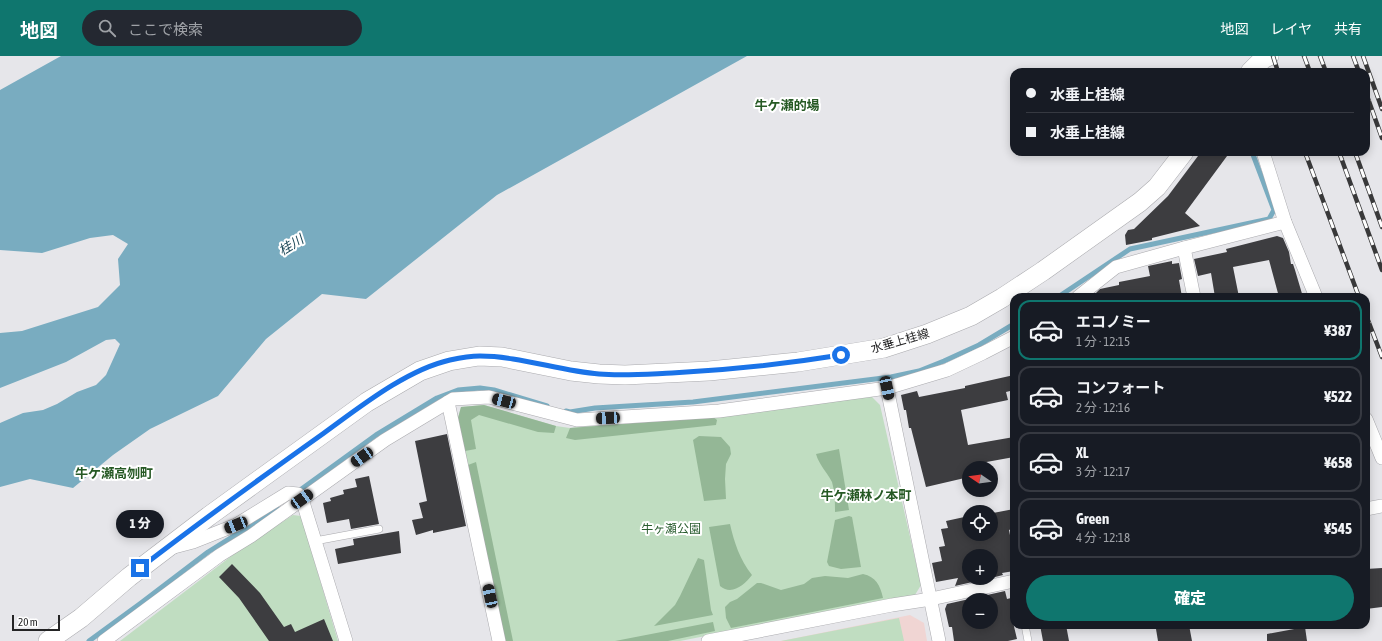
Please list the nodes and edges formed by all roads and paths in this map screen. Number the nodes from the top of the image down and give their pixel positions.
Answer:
1 (1269, 56) edge
2 (1254, 68) edge
3 (1181, 156) edge
4 (1264, 156) edge
5 (1285, 222) junction
6 (1184, 248) junction
7 (1084, 293) edge
8 (1193, 293) edge
9 (1314, 293) edge
10 (1010, 339) edge
11 (887, 388) junction
12 (448, 402) junction
13 (1370, 429) edge
14 (1382, 458) edge
15 (296, 495) junction
16 (1382, 506) edge
17 (1370, 508) edge
18 (379, 529) dead end
19 (315, 541) junction
20 (162, 551) junction
21 (1010, 582) edge
22 (931, 599) junction
23 (1026, 629) edge
24 (48, 641) edge
25 (104, 641) edge
26 (346, 641) edge
27 (499, 641) edge
28 (708, 641) edge
29 (939, 641) edge
30 (1028, 641) edge

1 - 2 main road
3 - 20 main road, 水垂上桂線
4 - 5 street
5 - 6 street
5 - 9 street
6 - 7 street
6 - 8 street
10 - 11 street
11 - 12 street
11 - 22 street
12 - 15 street
12 - 27 street
13 - 14 street
15 - 19 street
15 - 20 street
15 - 25 street
16 - 17 street
18 - 19 lane
19 - 26 street
20 - 24 main road, 水垂上桂線
21 - 22 street
22 - 28 street
22 - 29 street
23 - 30 lane

